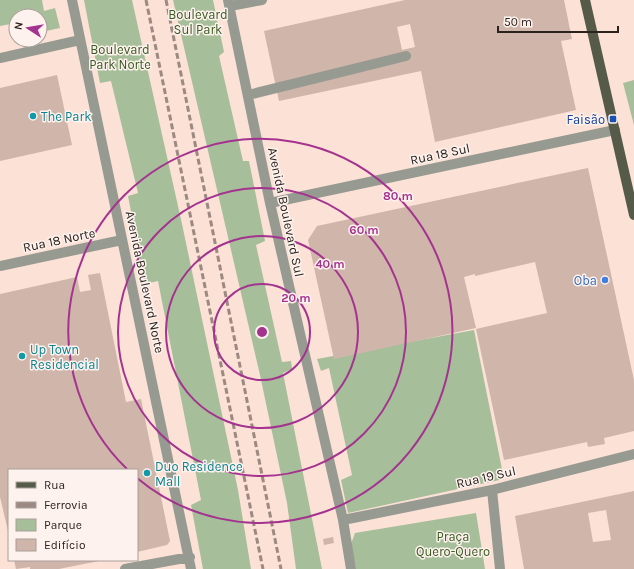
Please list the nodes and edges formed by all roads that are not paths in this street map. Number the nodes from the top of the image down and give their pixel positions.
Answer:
1 (72, 0) edge
2 (262, 0) edge
3 (585, 0) edge
4 (229, 3) edge
5 (80, 40) junction
6 (406, 56) dead end
7 (0, 58) edge
8 (248, 95) junction
9 (615, 130) junction
10 (270, 203) junction
11 (634, 215) edge
12 (122, 240) junction
13 (0, 266) edge
14 (634, 454) edge
15 (492, 490) junction
16 (343, 520) junction
17 (190, 557) junction
18 (125, 569) edge
19 (191, 569) edge
20 (351, 569) edge
21 (500, 569) edge

1 - 5 street, Avenida Boulevard Norte
2 - 4 street
3 - 9 main road
4 - 8 street, Avenida Boulevard Sul
5 - 7 street
5 - 12 street, Avenida Boulevard Norte
6 - 8 street
8 - 10 street, Avenida Boulevard Sul
9 - 10 street, Rua 18 Sul
9 - 11 main road
10 - 16 street, Avenida Boulevard Sul
12 - 13 street, Rua 18 Norte
12 - 17 street, Avenida Boulevard Norte
14 - 15 street, Rua 19 Sul
15 - 16 street, Rua 19 Sul
15 - 21 street
16 - 20 street, Avenida Boulevard Sul
17 - 18 street
17 - 19 street, Avenida Boulevard Norte

